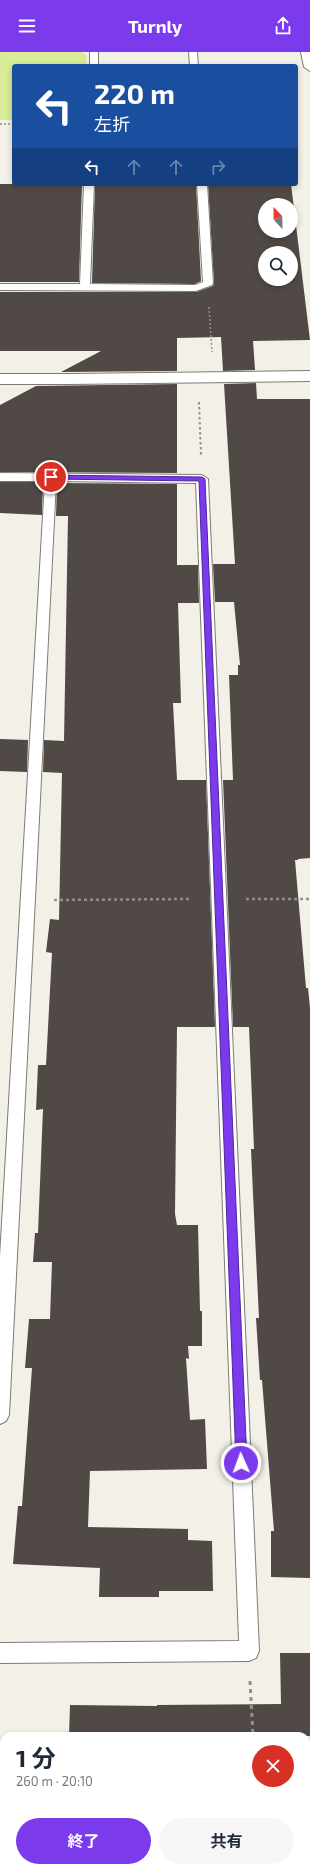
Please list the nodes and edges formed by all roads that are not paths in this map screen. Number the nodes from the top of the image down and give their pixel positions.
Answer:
1 (94, 52) edge
2 (193, 52) edge
3 (307, 52) edge
4 (94, 64) edge
5 (194, 64) edge
6 (310, 68) edge
7 (89, 186) edge
8 (202, 186) edge
9 (86, 286) junction
10 (0, 287) edge
11 (310, 376) edge
12 (0, 379) edge
13 (0, 477) edge
14 (51, 477) junction
15 (0, 1416) edge
16 (0, 1653) edge

1 - 4 lane
2 - 5 lane
3 - 6 street
7 - 9 lane
8 - 9 lane
9 - 10 lane
11 - 12 street
13 - 14 lane
14 - 15 lane
14 - 16 lane

